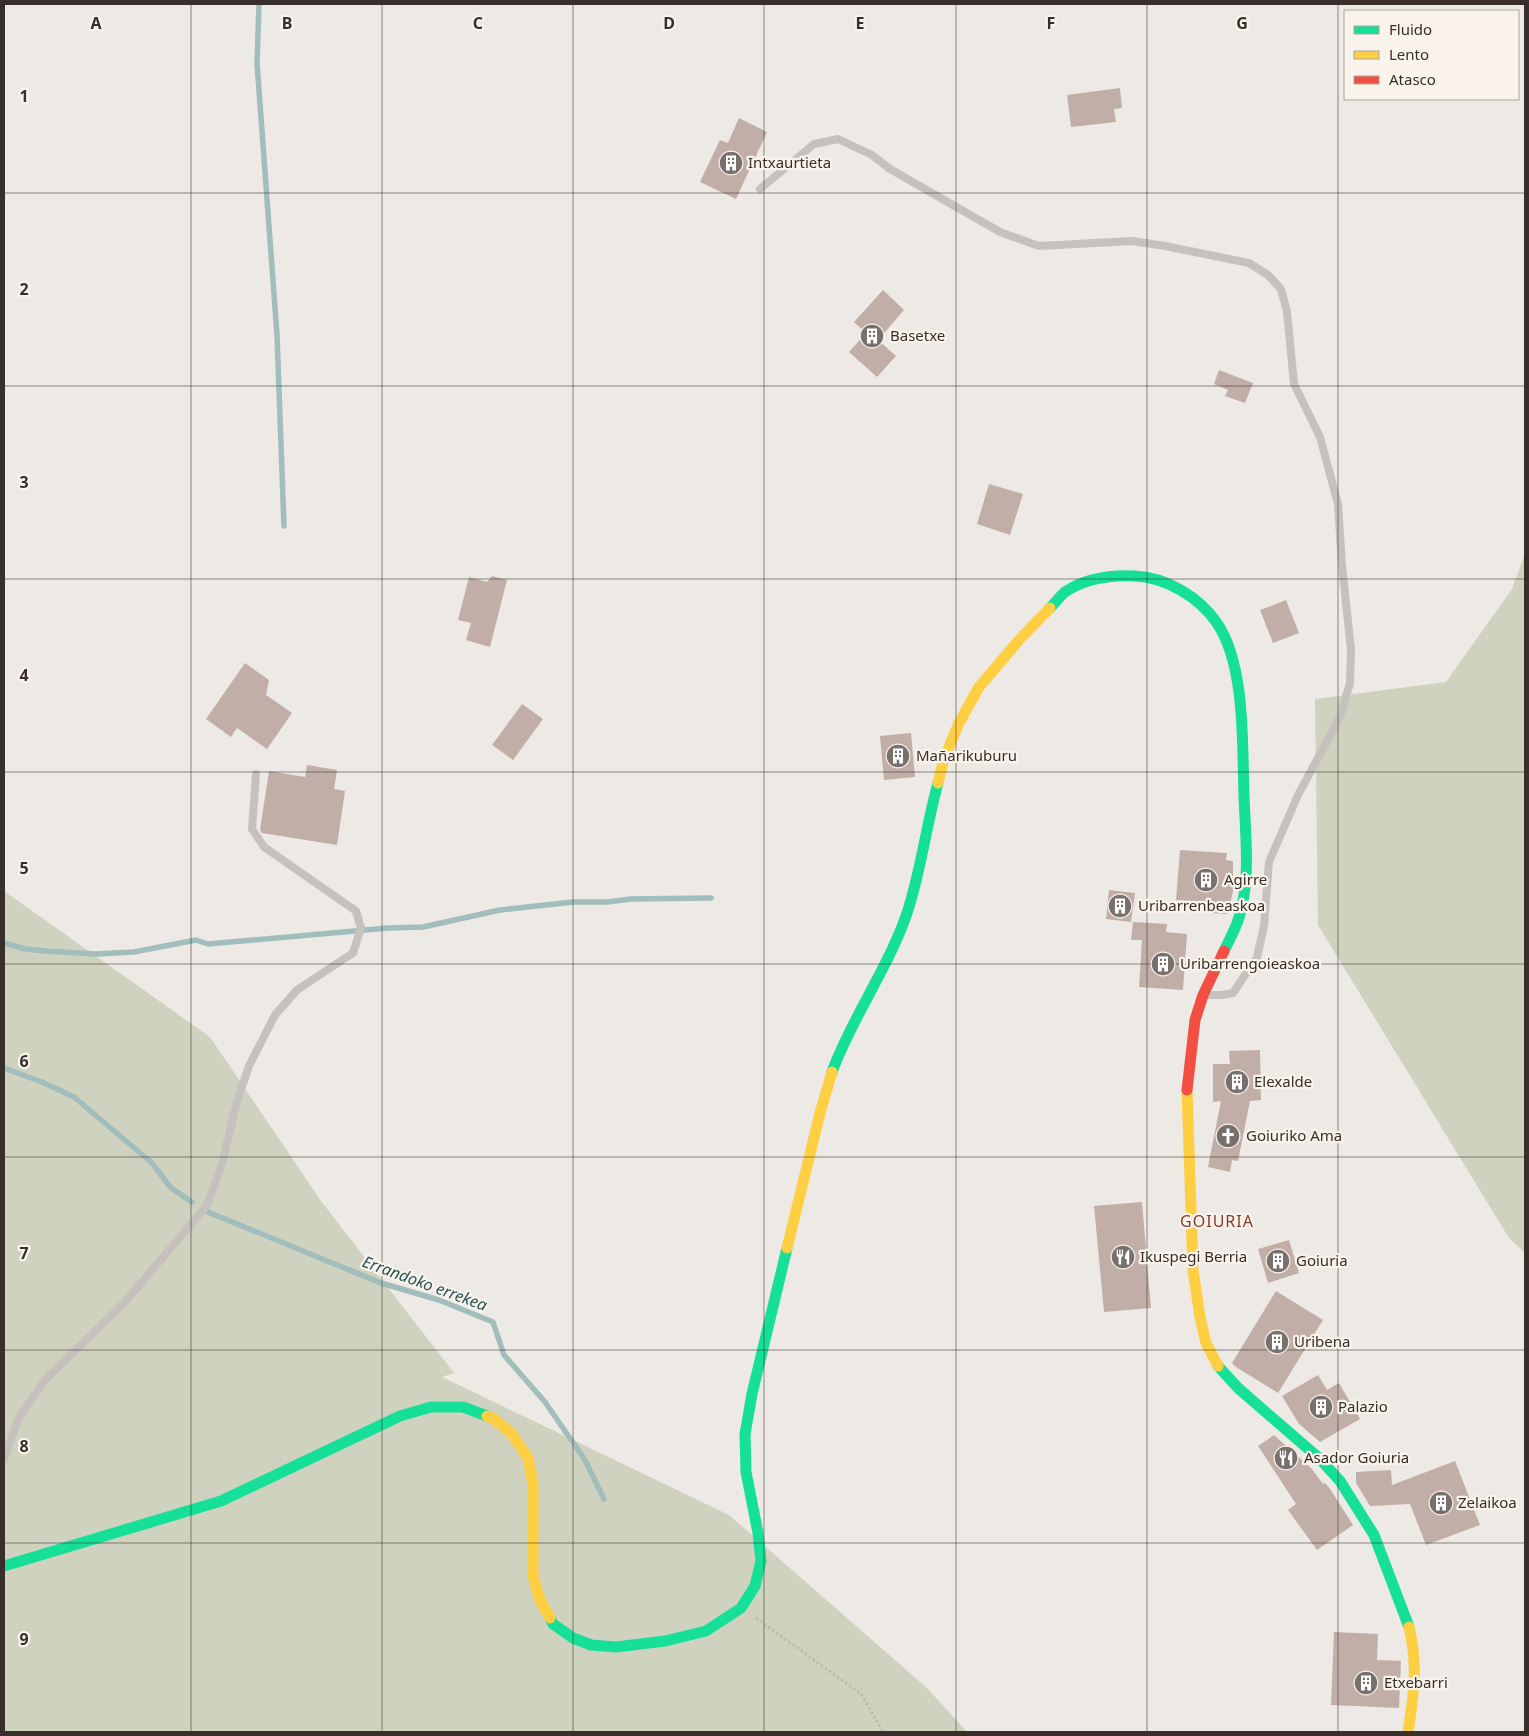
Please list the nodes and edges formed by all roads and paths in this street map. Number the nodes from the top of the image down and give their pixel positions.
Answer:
1 (760, 189) dead end
2 (256, 774) dead end
3 (1203, 995) junction
4 (4, 1459) edge
5 (4, 1566) edge
6 (741, 1608) junction
7 (883, 1732) edge
8 (1408, 1732) edge

1 - 3 lane
2 - 4 lane
3 - 6 street
3 - 8 street
5 - 6 street
6 - 7 path

